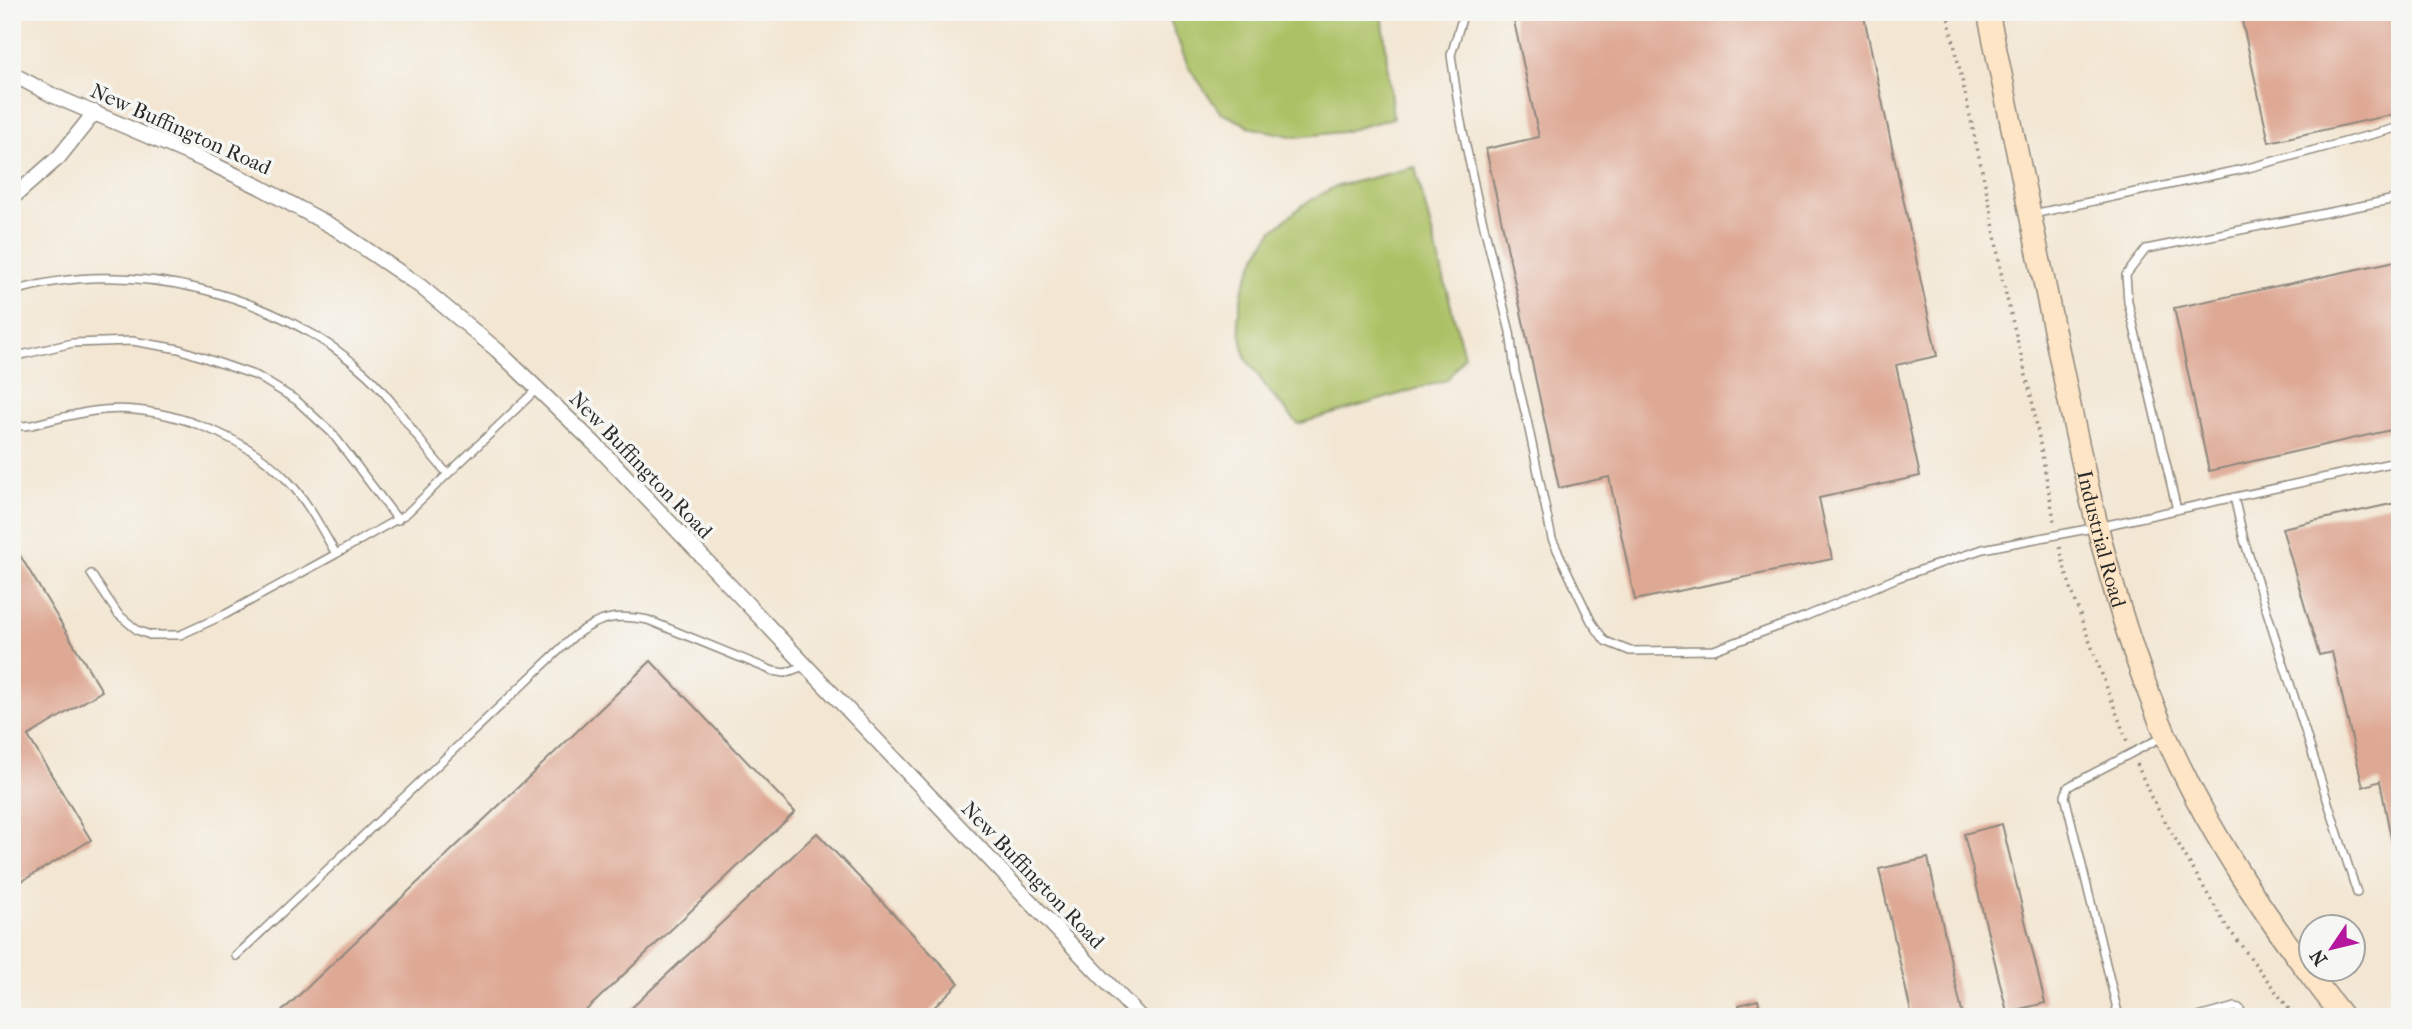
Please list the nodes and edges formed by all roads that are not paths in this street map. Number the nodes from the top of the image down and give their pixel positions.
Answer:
1 (1464, 12) edge
2 (1987, 12) edge
3 (12, 74) edge
4 (95, 112) junction
5 (2400, 127) edge
6 (12, 198) edge
7 (2400, 198) edge
8 (2030, 214) junction
9 (12, 292) edge
10 (12, 357) edge
11 (537, 389) junction
12 (12, 424) edge
13 (2400, 461) edge
14 (448, 474) junction
15 (2234, 497) junction
16 (2177, 510) junction
17 (398, 520) junction
18 (2098, 527) junction
19 (337, 554) junction
20 (91, 574) dead end
21 (804, 666) junction
22 (2165, 735) junction
23 (2357, 893) dead end
24 (236, 956) dead end
25 (1140, 1017) edge
26 (2119, 1017) edge
27 (2198, 1017) edge
28 (2245, 1017) edge
29 (2343, 1017) edge

1 - 18 lane
2 - 8 main road, Industrial Road
3 - 4 street, New Buffington Road
4 - 6 street
4 - 11 street, New Buffington Road
5 - 8 lane
7 - 16 lane
8 - 18 main road, Industrial Road
9 - 14 lane
10 - 17 lane
11 - 14 lane
11 - 21 street, New Buffington Road
12 - 19 lane
13 - 15 lane
14 - 17 lane
15 - 16 lane
15 - 23 lane
16 - 18 lane
17 - 19 lane
18 - 22 main road, Industrial Road
19 - 20 lane
21 - 24 lane
21 - 25 street, New Buffington Road
22 - 26 lane
22 - 29 main road, Industrial Road
27 - 28 lane

